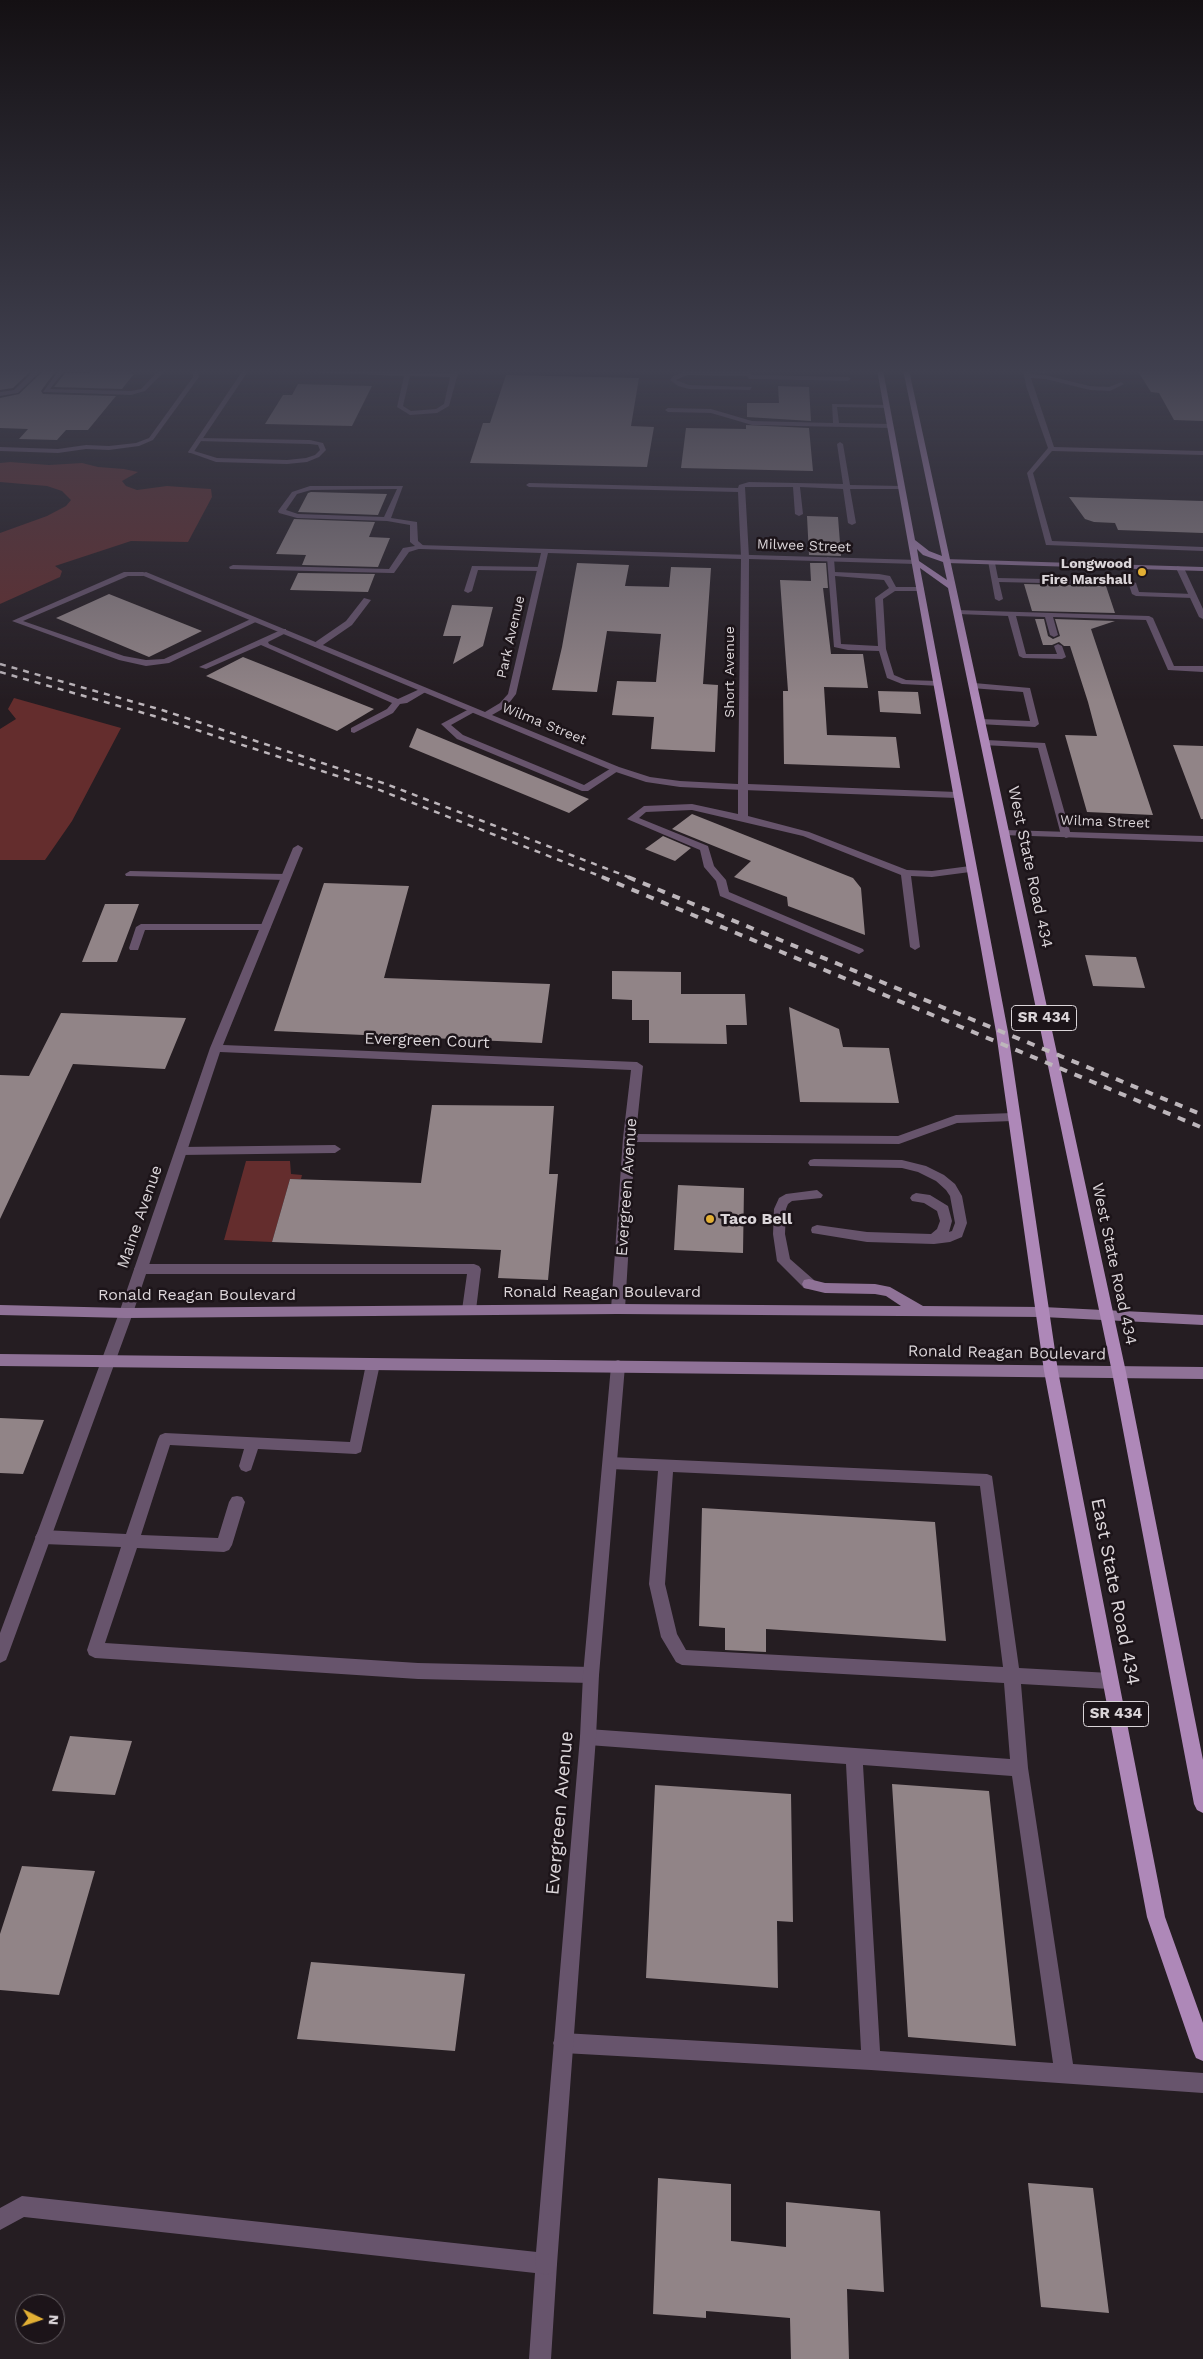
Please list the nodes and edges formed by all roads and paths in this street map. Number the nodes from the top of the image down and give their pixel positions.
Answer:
1 (846, 480) edge
2 (900, 480) edge
3 (930, 480) edge
4 (1032, 480) edge
5 (530, 485) dead end
6 (796, 485) junction
7 (847, 486) junction
8 (902, 488) junction
9 (741, 490) junction
10 (798, 514) dead end
11 (387, 519) junction
12 (852, 523) dead end
13 (912, 541) junction
14 (421, 547) junction
15 (1203, 549) edge
16 (545, 551) junction
17 (744, 557) junction
18 (830, 560) junction
19 (947, 561) junction
20 (916, 562) junction
21 (991, 563) junction
22 (233, 567) dead end
23 (1180, 568) junction
24 (540, 569) junction
25 (1203, 569) edge
26 (831, 574) junction
27 (995, 580) junction
28 (952, 587) junction
29 (893, 589) junction
30 (920, 589) junction
31 (468, 592) dead end
32 (1193, 596) junction
33 (999, 599) dead end
34 (367, 600) dead end
35 (958, 612) junction
36 (1011, 614) junction
37 (1048, 615) junction
38 (1203, 617) edge
39 (256, 620) junction
40 (283, 631) junction
41 (1054, 635) dead end
42 (264, 641) junction
43 (317, 645) junction
44 (1058, 646) dead end
45 (882, 649) junction
46 (202, 667) dead end
47 (1203, 669) edge
48 (937, 684) junction
49 (974, 686) junction
50 (425, 690) junction
51 (398, 702) junction
52 (474, 710) junction
53 (485, 715) junction
54 (981, 722) junction
55 (354, 730) dead end
56 (986, 743) junction
57 (616, 769) junction
58 (743, 786) junction
59 (957, 795) junction
60 (743, 818) junction
61 (1006, 833) junction
62 (1066, 835) junction
63 (1203, 839) edge
64 (298, 848) dead end
65 (970, 869) junction
66 (906, 873) junction
67 (130, 874) dead end
68 (286, 877) junction
69 (266, 926) junction
70 (915, 947) dead end
71 (134, 948) dead end
72 (859, 951) dead end
73 (216, 1048) junction
74 (636, 1066) joint
75 (1013, 1117) junction
76 (629, 1138) junction
77 (336, 1149) dead end
78 (181, 1151) junction
79 (814, 1164) dead end
80 (817, 1195) dead end
81 (916, 1198) dead end
82 (817, 1230) dead end
83 (934, 1239) junction
84 (141, 1270) junction
85 (809, 1284) joint
86 (618, 1309) junction
87 (0, 1310) edge
88 (469, 1310) junction
89 (920, 1311) junction
90 (126, 1312) junction
91 (1043, 1312) junction
92 (1107, 1314) junction
93 (1203, 1320) edge
94 (0, 1360) edge
95 (107, 1361) junction
96 (373, 1364) junction
97 (618, 1366) junction
98 (1051, 1371) junction
99 (1119, 1372) junction
100 (1203, 1373) edge
101 (253, 1443) junction
102 (610, 1463) junction
103 (666, 1465) junction
104 (246, 1466) dead end
105 (237, 1502) dead end
106 (44, 1536) junction
107 (131, 1541) junction
108 (0, 1654) edge
109 (591, 1675) junction
110 (1012, 1675) junction
111 (1110, 1681) junction
112 (588, 1737) junction
113 (854, 1756) junction
114 (1019, 1768) junction
115 (1200, 1775) edge
116 (1203, 1804) edge
117 (563, 2043) junction
118 (1203, 2051) edge
119 (871, 2060) junction
120 (1064, 2074) junction
121 (1203, 2083) edge
122 (0, 2220) edge
123 (546, 2264) junction
124 (540, 2359) edge

1 - 7 street
2 - 8 main road, SR 434
3 - 19 main road, West State Road 434 / SR 434
4 - 15 street
5 - 9 street
6 - 7 street
6 - 9 street
6 - 10 street
7 - 8 street
7 - 12 street
8 - 13 main road, SR 434
9 - 17 street, Short Avenue
11 - 11 street
11 - 14 street
13 - 19 main road
13 - 20 main road, SR 434
14 - 16 street, Milwee Street
14 - 22 street
16 - 17 street, Milwee Street
16 - 24 street, Park Avenue
17 - 18 street, Milwee Street
17 - 58 street, Short Avenue
18 - 20 street, Milwee Street
18 - 26 street
19 - 21 main road
19 - 28 main road, West State Road 434 / SR 434
20 - 28 main road
20 - 30 main road, SR 434
21 - 23 main road
21 - 27 street
23 - 25 main road
23 - 32 street
24 - 31 street
24 - 53 street, Park Avenue
26 - 29 street
26 - 45 street
27 - 32 street
27 - 33 street
28 - 35 main road, West State Road 434 / SR 434
29 - 30 street
29 - 45 street
30 - 48 main road, SR 434
32 - 38 street
34 - 43 street
35 - 36 street
35 - 49 main road, West State Road 434 / SR 434
36 - 37 street
36 - 44 street
37 - 41 street
37 - 47 street
39 - 39 street, Wilma Street
39 - 40 street, Wilma Street
40 - 42 street
40 - 43 street, Wilma Street
42 - 46 street
42 - 51 street
43 - 50 street, Wilma Street
45 - 48 street
48 - 59 main road, SR 434
49 - 54 main road, West State Road 434 / SR 434
49 - 54 street
50 - 51 street
50 - 52 street, Wilma Street
51 - 55 street
52 - 53 street, Wilma Street
52 - 57 street
53 - 57 street, Wilma Street
54 - 56 main road, West State Road 434 / SR 434
56 - 61 main road, West State Road 434 / SR 434
56 - 62 street
57 - 58 street, Wilma Street
58 - 59 street, Wilma Street
58 - 60 street, Short Avenue
59 - 65 main road, SR 434
60 - 66 street
60 - 72 street
61 - 62 street, Wilma Street
61 - 92 main road, West State Road 434 / SR 434
62 - 63 street, Wilma Street
64 - 68 street, Maine Avenue
65 - 66 street
65 - 75 main road, SR 434
66 - 70 street
67 - 68 street
68 - 69 street, Maine Avenue
69 - 71 street
69 - 73 street, Maine Avenue
73 - 74 street, Evergreen Court
73 - 78 street, Maine Avenue
74 - 76 street, Evergreen Avenue
75 - 76 street
75 - 91 main road, SR 434
76 - 86 street, Evergreen Avenue
77 - 78 street
78 - 84 street, Maine Avenue
79 - 83 street
80 - 85 street
81 - 83 street
82 - 83 street
84 - 88 street
84 - 90 street, Maine Avenue
85 - 89 main road
86 - 88 main road, Ronald Reagan Boulevard
86 - 89 main road, Ronald Reagan Boulevard
87 - 90 main road, Ronald Reagan Boulevard
88 - 90 main road, Ronald Reagan Boulevard
89 - 91 main road, Ronald Reagan Boulevard
90 - 95 street, Maine Avenue
91 - 92 main road, Ronald Reagan Boulevard
91 - 98 main road, SR 434
92 - 93 main road, Ronald Reagan Boulevard
92 - 99 main road, West State Road 434 / SR 434
94 - 95 main road, Ronald Reagan Boulevard
95 - 96 main road, Ronald Reagan Boulevard
95 - 106 street, Maine Avenue
96 - 97 main road, Ronald Reagan Boulevard
96 - 101 street
97 - 98 main road, Ronald Reagan Boulevard
97 - 102 street, Evergreen Avenue
98 - 99 main road, Ronald Reagan Boulevard
98 - 111 main road, East State Road 434 / SR 434
99 - 100 main road, Ronald Reagan Boulevard
99 - 115 main road, SR 434
101 - 104 street
101 - 107 street
102 - 103 street
102 - 109 street, Evergreen Avenue
103 - 110 street
103 - 110 street
105 - 107 street
106 - 107 street
106 - 108 street, Maine Avenue
107 - 109 street
109 - 112 street, Evergreen Avenue
110 - 111 street
110 - 114 street
111 - 118 main road, East State Road 434 / SR 434
112 - 113 street
112 - 117 street, Evergreen Avenue
113 - 114 street
113 - 119 street
114 - 120 street
115 - 116 main road, SR 434
117 - 119 street
117 - 123 street, Evergreen Avenue
119 - 120 street
120 - 121 street
122 - 123 street
123 - 124 street, Evergreen Avenue

